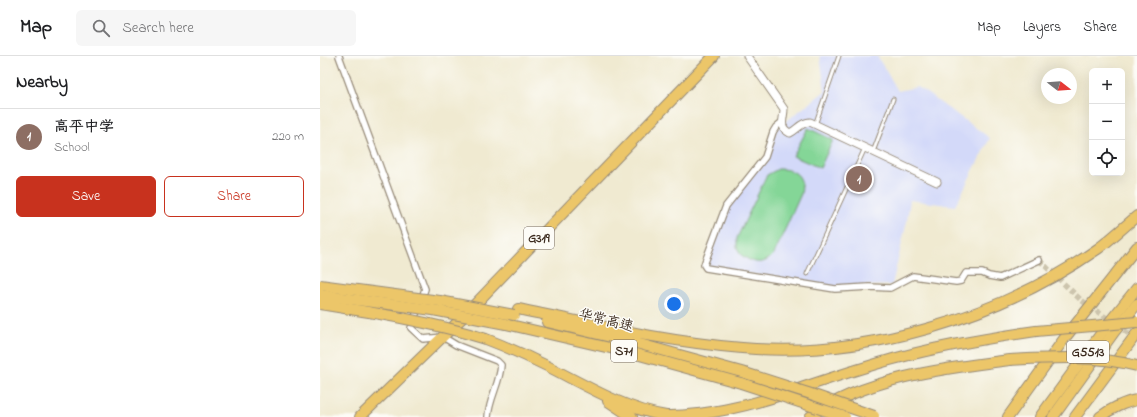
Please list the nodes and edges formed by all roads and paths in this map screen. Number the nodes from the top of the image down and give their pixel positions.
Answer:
1 (339, 56) edge
2 (714, 56) edge
3 (748, 56) edge
4 (839, 56) edge
5 (893, 99) dead end
6 (782, 122) junction
7 (815, 125) junction
8 (865, 148) junction
9 (873, 152) junction
10 (937, 182) dead end
11 (1137, 216) edge
12 (1137, 247) edge
13 (1039, 260) dead end
14 (807, 274) dead end
15 (320, 285) edge
16 (1137, 288) edge
17 (320, 295) edge
18 (320, 304) edge
19 (1137, 304) edge
20 (516, 312) junction
21 (1137, 322) edge
22 (1137, 333) edge
23 (443, 337) junction
24 (1045, 366) junction
25 (1137, 366) edge
26 (585, 386) junction
27 (1137, 400) edge
28 (360, 417) edge
29 (488, 417) edge
30 (632, 417) edge
31 (810, 417) edge
32 (845, 417) edge
33 (876, 417) edge
34 (1001, 417) edge
35 (1008, 417) edge
36 (1040, 417) edge
37 (1053, 417) edge
38 (1074, 417) edge
39 (1100, 417) edge

1 - 23 street
2 - 23 highway, G319
3 - 6 street
4 - 7 lane
5 - 9 lane
6 - 7 street
6 - 13 street
7 - 8 street
8 - 9 street
8 - 14 lane
9 - 10 street
11 - 20 highway
12 - 24 highway
15 - 20 highway, 华常高速 / S71, bridge
16 - 36 highway, G5513
17 - 32 highway, 华常高速 / S71, bridge
18 - 26 highway, bridge
19 - 37 highway, G5513
20 - 33 highway, 华常高速 / S71, bridge
21 - 26 highway, bridge
22 - 38 highway
23 - 28 highway, G319
23 - 29 street
24 - 34 highway
24 - 35 highway
25 - 31 highway, bridge
26 - 30 highway
27 - 39 highway

